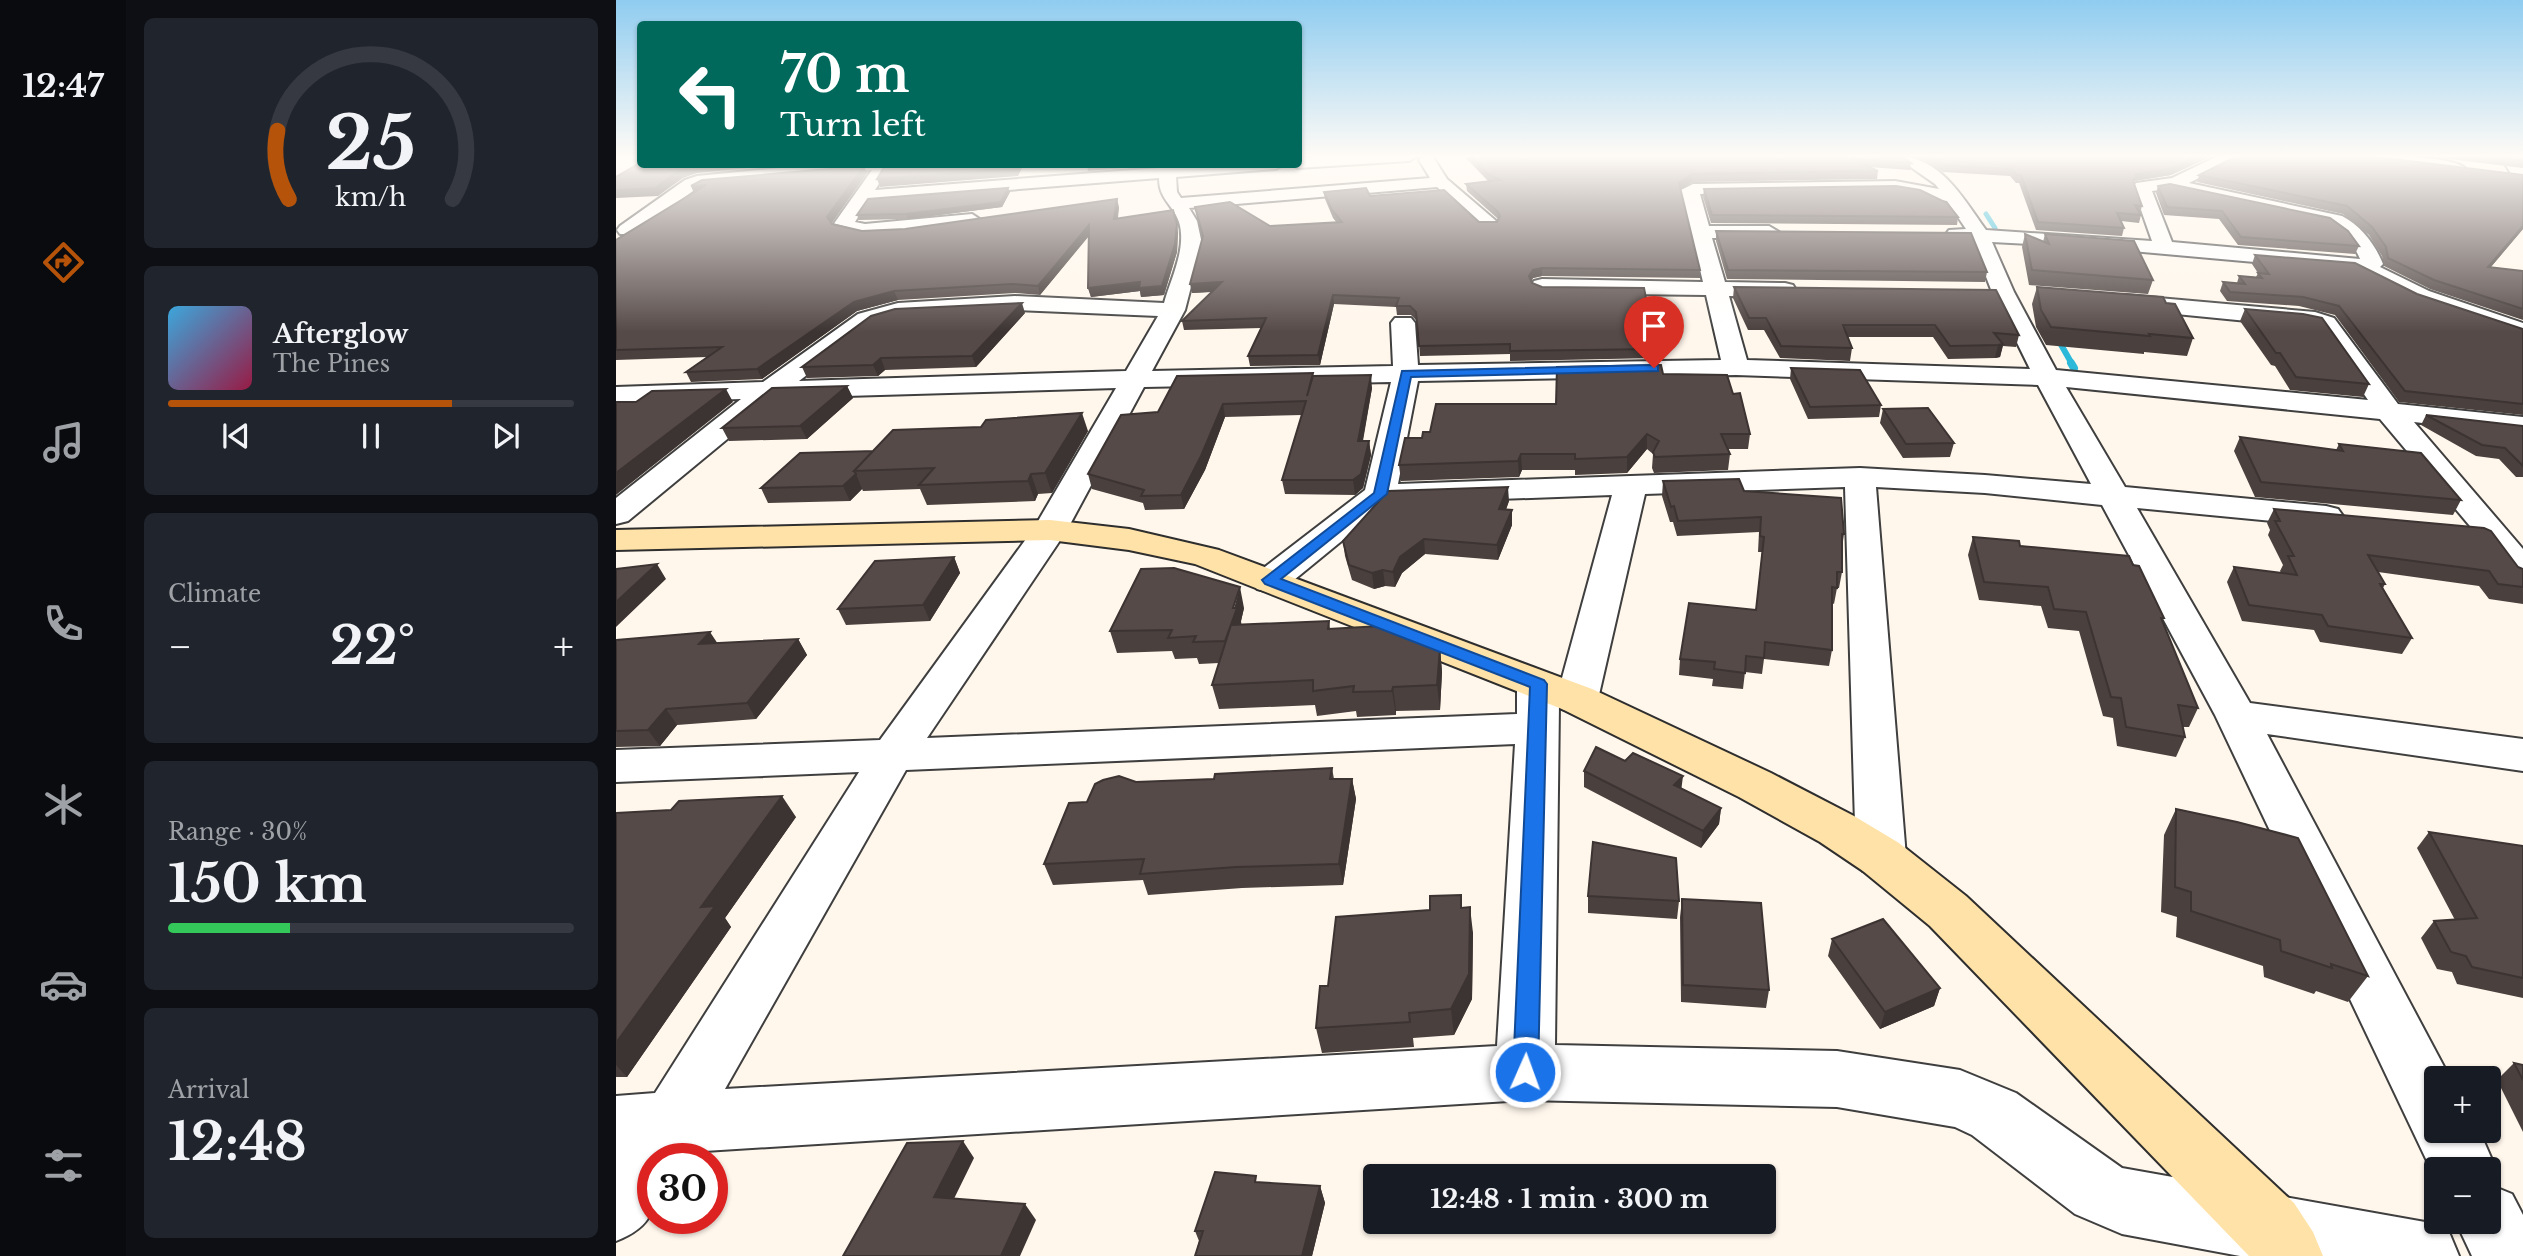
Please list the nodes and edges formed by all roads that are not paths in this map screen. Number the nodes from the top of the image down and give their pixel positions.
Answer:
1 (648, 215) edge
2 (850, 215) edge
3 (1182, 215) edge
4 (1478, 215) edge
5 (1696, 215) edge
6 (1966, 215) edge
7 (2151, 215) edge
8 (2313, 215) edge
9 (995, 217) edge
10 (1488, 224) edge
11 (627, 230) edge
12 (1701, 232) junction
13 (1785, 232) edge
14 (1937, 234) edge
15 (1979, 234) junction
16 (2164, 247) junction
17 (2360, 265) junction
18 (1542, 286) edge
19 (1716, 289) junction
20 (1811, 290) edge
21 (2097, 300) edge
22 (1173, 310) junction
23 (1403, 323) dead end
24 (2523, 331) edge
25 (1736, 367) junction
26 (1406, 374) junction
27 (2047, 377) junction
28 (1134, 379) junction
29 (770, 390) junction
30 (616, 395) edge
31 (2389, 411) junction
32 (2523, 426) edge
33 (1860, 477) junction
34 (1631, 485) junction
35 (1380, 494) junction
36 (2116, 497) junction
37 (616, 514) edge
38 (2353, 518) edge
39 (2450, 527) edge
40 (1050, 530) junction
41 (2508, 533) edge
42 (616, 540) edge
43 (2523, 573) edge
44 (1270, 580) junction
45 (1551, 704) junction
46 (2236, 715) junction
47 (2523, 755) edge
48 (891, 757) junction
49 (616, 766) edge
50 (1881, 857) junction
51 (1525, 1072) junction
52 (2424, 1089) edge
53 (644, 1124) edge
54 (616, 1208) edge
55 (2496, 1234) edge
56 (2280, 1241) edge
57 (2426, 1256) edge
58 (2508, 1256) edge

1 - 11 street
2 - 9 street
3 - 22 street
4 - 10 street
5 - 12 street
6 - 15 street
7 - 16 street
8 - 17 street
12 - 13 street
12 - 19 street
14 - 15 street
15 - 16 street
15 - 27 street
16 - 17 street
17 - 24 street
18 - 19 street
19 - 20 street
19 - 25 street
21 - 31 street
22 - 28 street
22 - 29 street
23 - 26 street
25 - 26 street
25 - 27 street
26 - 28 street
26 - 35 street
27 - 31 street
27 - 36 street
28 - 29 street
28 - 40 street
29 - 30 street
29 - 37 street
31 - 32 street
31 - 41 street
33 - 34 street
33 - 36 street
33 - 50 street
34 - 35 street
34 - 45 street
35 - 44 street
36 - 38 street
36 - 46 street
39 - 41 street
40 - 42 main road
40 - 44 main road
40 - 48 street
41 - 43 street
44 - 45 main road
45 - 48 street
45 - 50 main road
45 - 51 street
46 - 47 street
46 - 52 street
48 - 49 street
48 - 53 street
50 - 56 main road
51 - 53 street
51 - 56 street
53 - 54 street
55 - 58 street
56 - 57 street

